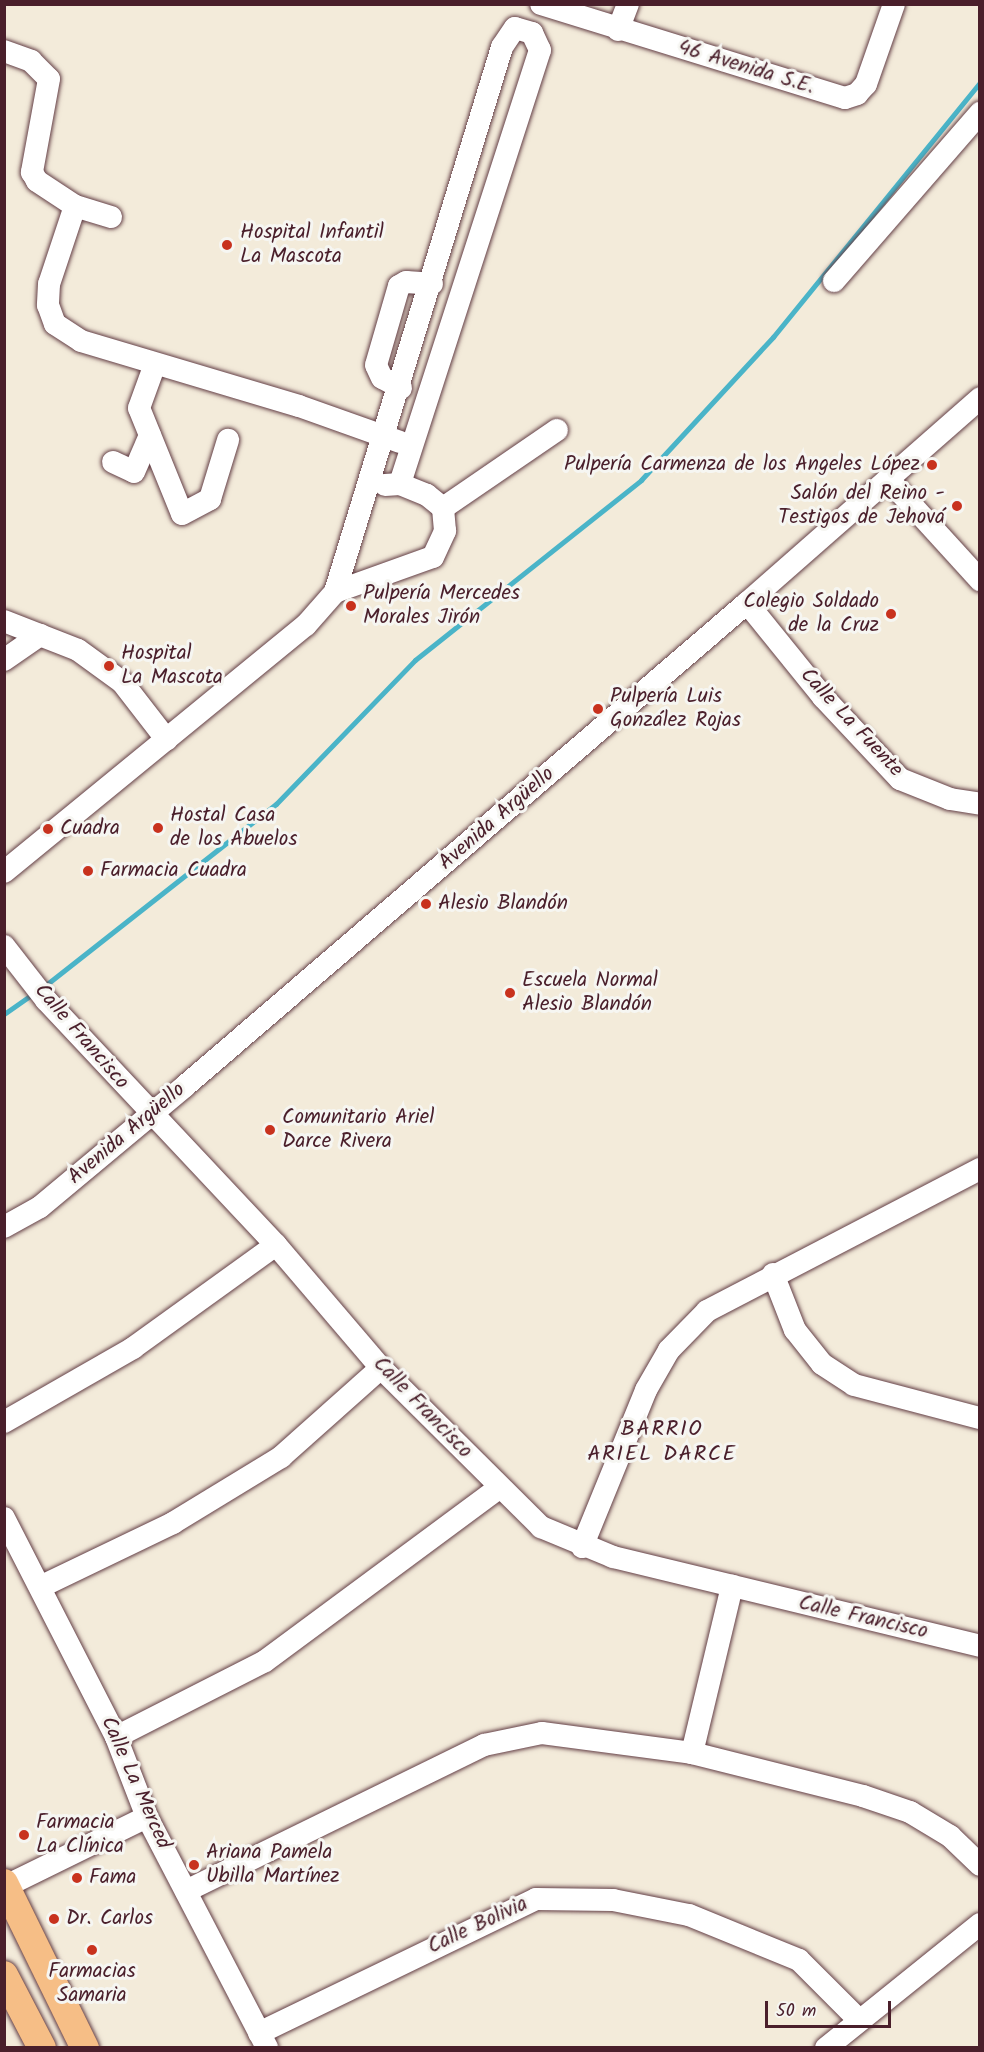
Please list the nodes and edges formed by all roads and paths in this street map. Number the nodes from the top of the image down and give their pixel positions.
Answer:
1 (541, 4) edge
2 (628, 4) edge
3 (894, 4) edge
4 (618, 30) junction
5 (4, 51) edge
6 (980, 113) edge
7 (470, 154) junction
8 (502, 165) junction
9 (75, 206) junction
10 (111, 217) dead end
11 (834, 281) dead end
12 (432, 284) junction
13 (155, 364) junction
14 (401, 388) junction
15 (980, 398) edge
16 (557, 430) dead end
17 (150, 435) junction
18 (386, 437) junction
19 (228, 440) dead end
20 (411, 446) junction
21 (113, 462) dead end
22 (134, 472) junction
23 (888, 479) junction
24 (400, 484) junction
25 (171, 486) junction
26 (370, 487) junction
27 (443, 508) junction
28 (980, 580) edge
29 (335, 592) junction
30 (747, 603) junction
31 (4, 621) edge
32 (40, 635) junction
33 (5, 658) edge
34 (167, 740) junction
35 (980, 804) edge
36 (4, 872) edge
37 (4, 946) edge
38 (150, 1115) junction
39 (980, 1168) edge
40 (4, 1227) edge
41 (276, 1245) junction
42 (773, 1274) junction
43 (381, 1368) junction
44 (980, 1418) edge
45 (4, 1422) edge
46 (499, 1488) junction
47 (4, 1518) edge
48 (582, 1547) junction
49 (732, 1586) junction
50 (40, 1587) junction
51 (980, 1646) edge
52 (116, 1737) junction
53 (692, 1754) junction
54 (147, 1816) junction
55 (980, 1864) edge
56 (5, 1884) edge
57 (186, 1891) junction
58 (980, 1924) edge
59 (4, 1975) edge
60 (12, 1998) edge
61 (859, 2020) junction
62 (263, 2040) edge
63 (42, 2048) edge
64 (85, 2048) edge
65 (826, 2048) edge

1 - 4 street, 46 Avenida S.E.
2 - 4 street
3 - 4 street, 46 Avenida S.E.
5 - 9 street
6 - 11 street
7 - 8 street
7 - 8 street
7 - 12 street
8 - 20 street
9 - 10 street
9 - 13 street
12 - 14 street
12 - 14 street
13 - 17 street
13 - 18 street
14 - 18 street
15 - 23 street, Avenida Argüello
16 - 27 street
17 - 22 street
17 - 25 street
18 - 20 street
18 - 26 street
19 - 25 street
20 - 24 street
21 - 22 street
22 - 25 street
23 - 28 street
23 - 30 street, Avenida Argüello
24 - 26 street
24 - 27 street
26 - 29 street
27 - 29 street
29 - 34 street
30 - 35 street, Calle La Fuente
30 - 38 street, Avenida Argüello
31 - 32 street
32 - 33 street
32 - 34 street
34 - 36 street
37 - 38 street, Calle Francisco
38 - 40 street, Avenida Argüello
38 - 41 street, Calle Francisco
39 - 42 street
41 - 43 street, Calle Francisco
41 - 45 street
42 - 44 street
42 - 48 street
43 - 46 street, Calle Francisco
43 - 50 street
46 - 48 street, Calle Francisco
46 - 52 street
47 - 50 street, Calle La Merced
48 - 49 street, Calle Francisco
49 - 51 street, Calle Francisco
49 - 53 street
50 - 52 street, Calle La Merced
52 - 54 street, Calle La Merced
53 - 55 street
53 - 57 street
54 - 56 street
54 - 57 street, Calle La Merced
56 - 64 main road
57 - 62 street, Calle La Merced
58 - 61 street
59 - 60 main road
60 - 63 main road
61 - 62 street, Calle Bolivia
61 - 65 street

